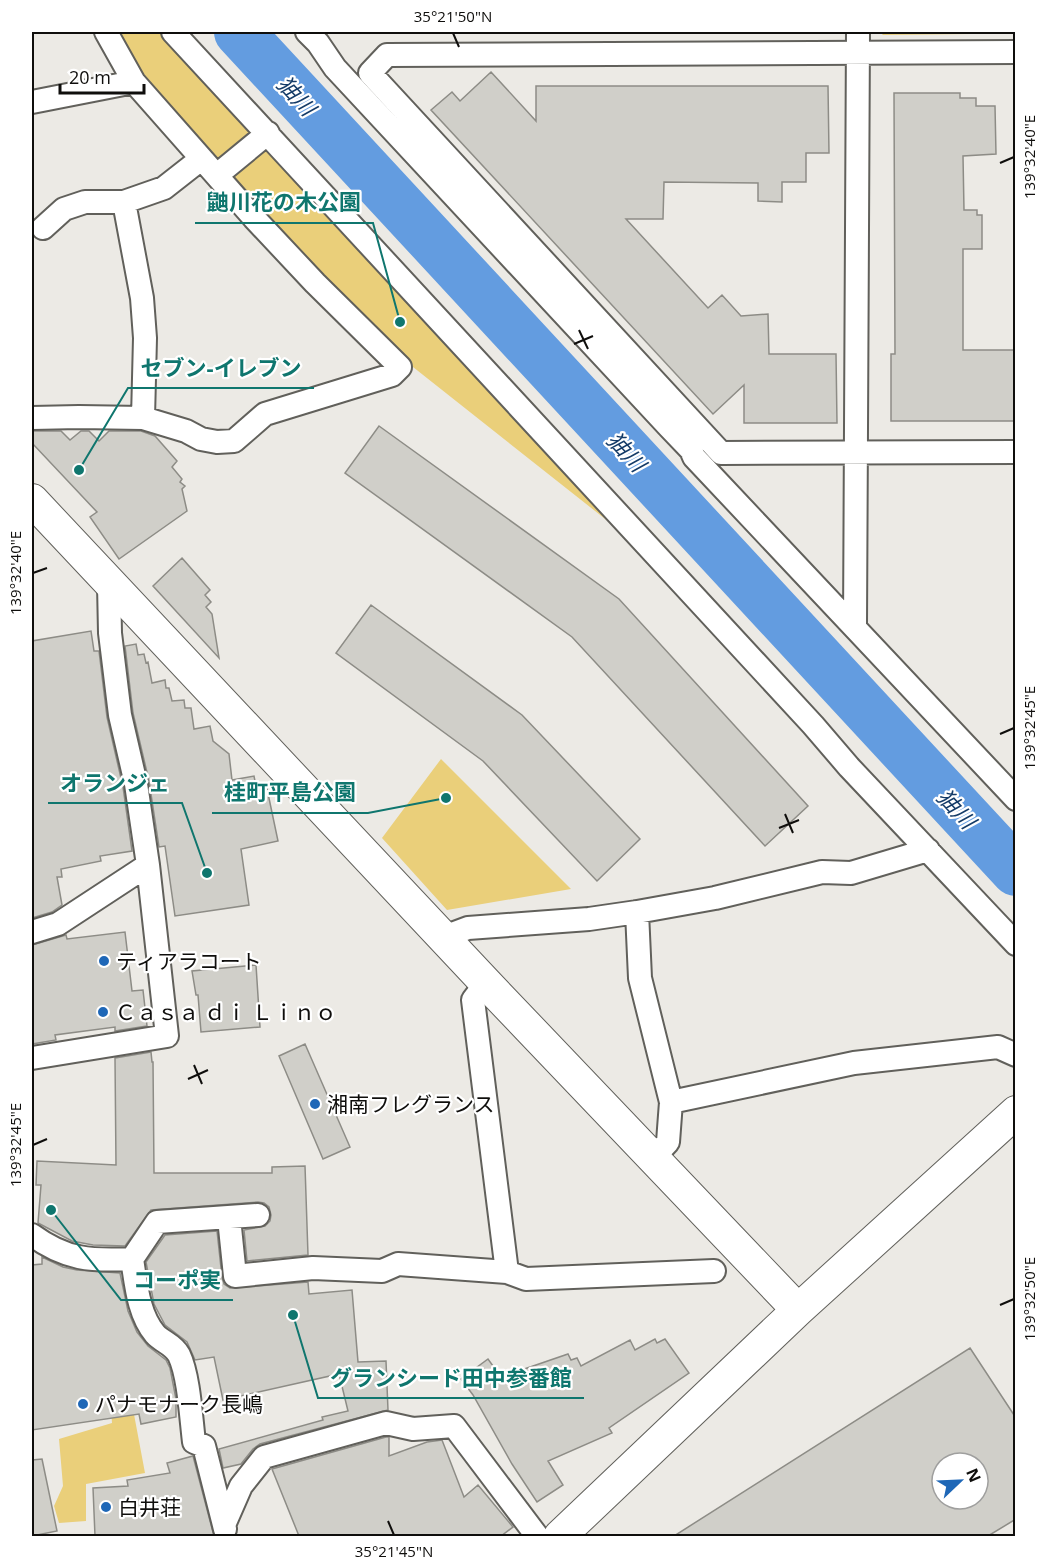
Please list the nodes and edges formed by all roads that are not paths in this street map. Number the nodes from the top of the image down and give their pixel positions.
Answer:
1 (106, 32) edge
2 (173, 32) edge
3 (307, 32) edge
4 (857, 42) edge
5 (1016, 52) edge
6 (134, 82) junction
7 (32, 102) edge
8 (268, 133) junction
9 (209, 167) junction
10 (124, 202) junction
11 (43, 228) dead end
12 (32, 418) edge
13 (143, 418) junction
14 (857, 452) junction
15 (1016, 452) edge
16 (32, 500) edge
17 (109, 584) junction
18 (855, 626) junction
19 (1016, 799) edge
20 (928, 850) junction
21 (148, 865) junction
22 (637, 912) junction
23 (32, 932) edge
24 (444, 938) junction
25 (1016, 944) edge
26 (486, 983) junction
27 (1016, 1055) edge
28 (32, 1058) edge
29 (671, 1102) junction
30 (1016, 1112) edge
31 (653, 1158) junction
32 (258, 1215) dead end
33 (229, 1218) junction
34 (32, 1235) edge
35 (132, 1259) junction
36 (714, 1271) dead end
37 (507, 1272) junction
38 (798, 1310) junction
39 (225, 1531) edge
40 (537, 1536) edge
41 (560, 1536) edge

1 - 6 street
2 - 8 street
3 - 18 street
4 - 5 street
4 - 14 street
4 - 14 street
6 - 7 street
6 - 9 street
8 - 9 street
8 - 20 street
9 - 10 street
9 - 13 street
10 - 11 street
10 - 13 street
12 - 13 street
14 - 15 street
14 - 18 street
16 - 17 street
17 - 21 street
17 - 24 street
18 - 19 street
20 - 22 street
20 - 25 street
21 - 23 street
21 - 28 street
22 - 24 street
22 - 29 street
24 - 26 street
26 - 31 street
26 - 37 street
27 - 29 street
29 - 31 street
30 - 38 street
31 - 38 street
32 - 33 street
33 - 35 street
33 - 37 street
34 - 35 street
35 - 39 street
36 - 37 street
38 - 41 street
39 - 40 street

